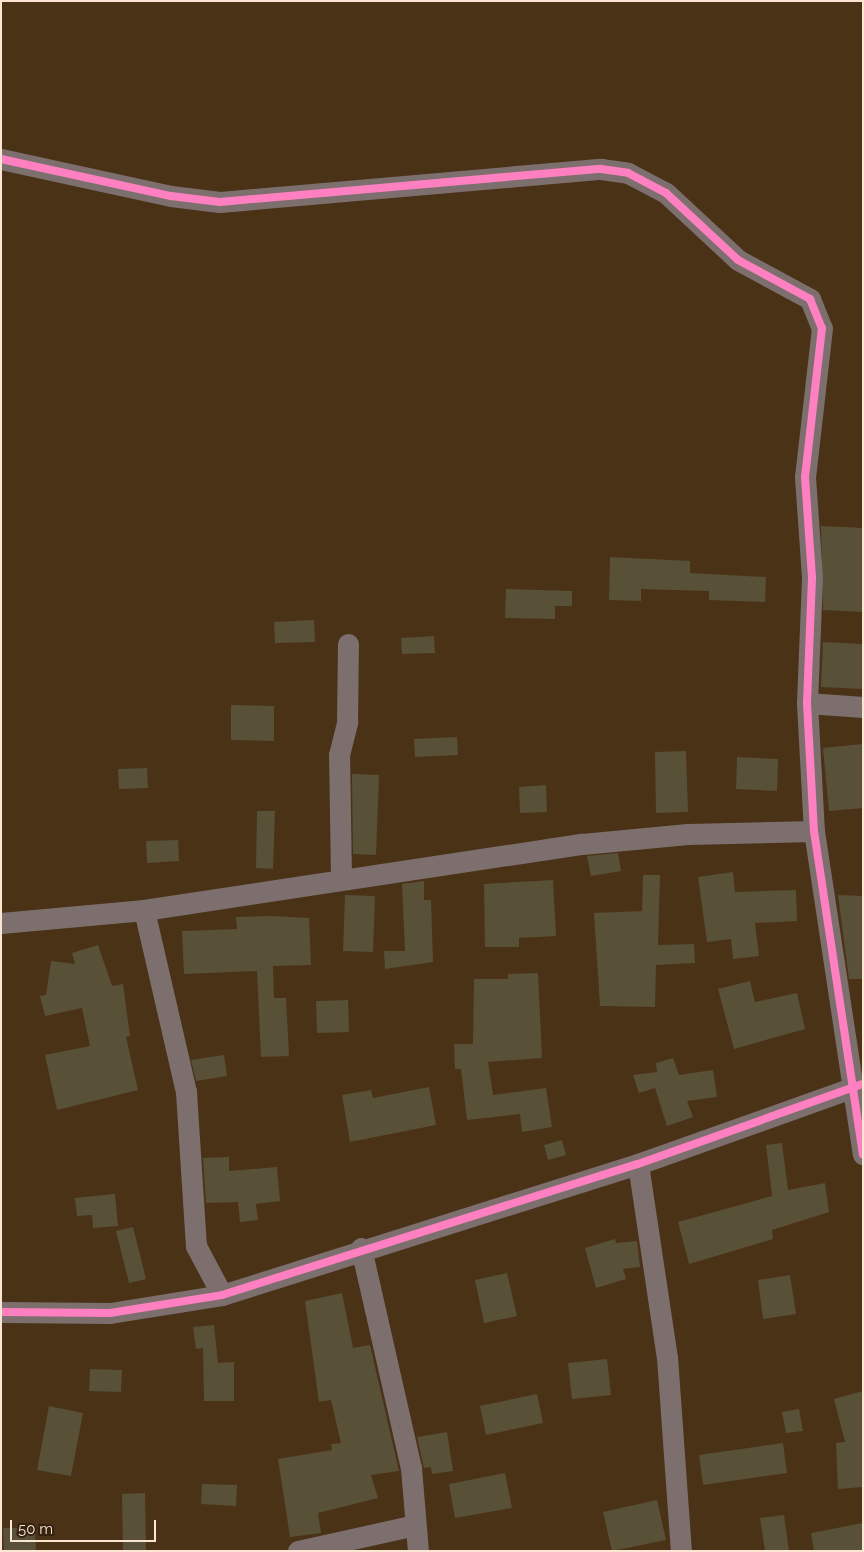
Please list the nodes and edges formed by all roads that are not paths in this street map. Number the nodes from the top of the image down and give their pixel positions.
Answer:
1 (1, 159) edge
2 (348, 644) dead end
3 (807, 703) junction
4 (863, 707) edge
5 (814, 832) junction
6 (341, 878) junction
7 (144, 910) junction
8 (1, 923) edge
9 (857, 1086) edge
10 (863, 1154) edge
11 (638, 1164) junction
12 (361, 1248) junction
13 (222, 1295) junction
14 (1, 1312) edge
15 (416, 1525) junction
16 (298, 1551) edge
17 (418, 1551) edge
18 (681, 1551) edge

1 - 3 street
2 - 6 street
3 - 4 street
3 - 5 street
5 - 6 street
5 - 9 street
6 - 7 street
7 - 8 street
7 - 13 street
9 - 10 street
9 - 11 street
11 - 12 street
11 - 18 street
12 - 13 street
12 - 15 street
13 - 14 street
15 - 16 street
15 - 17 street

